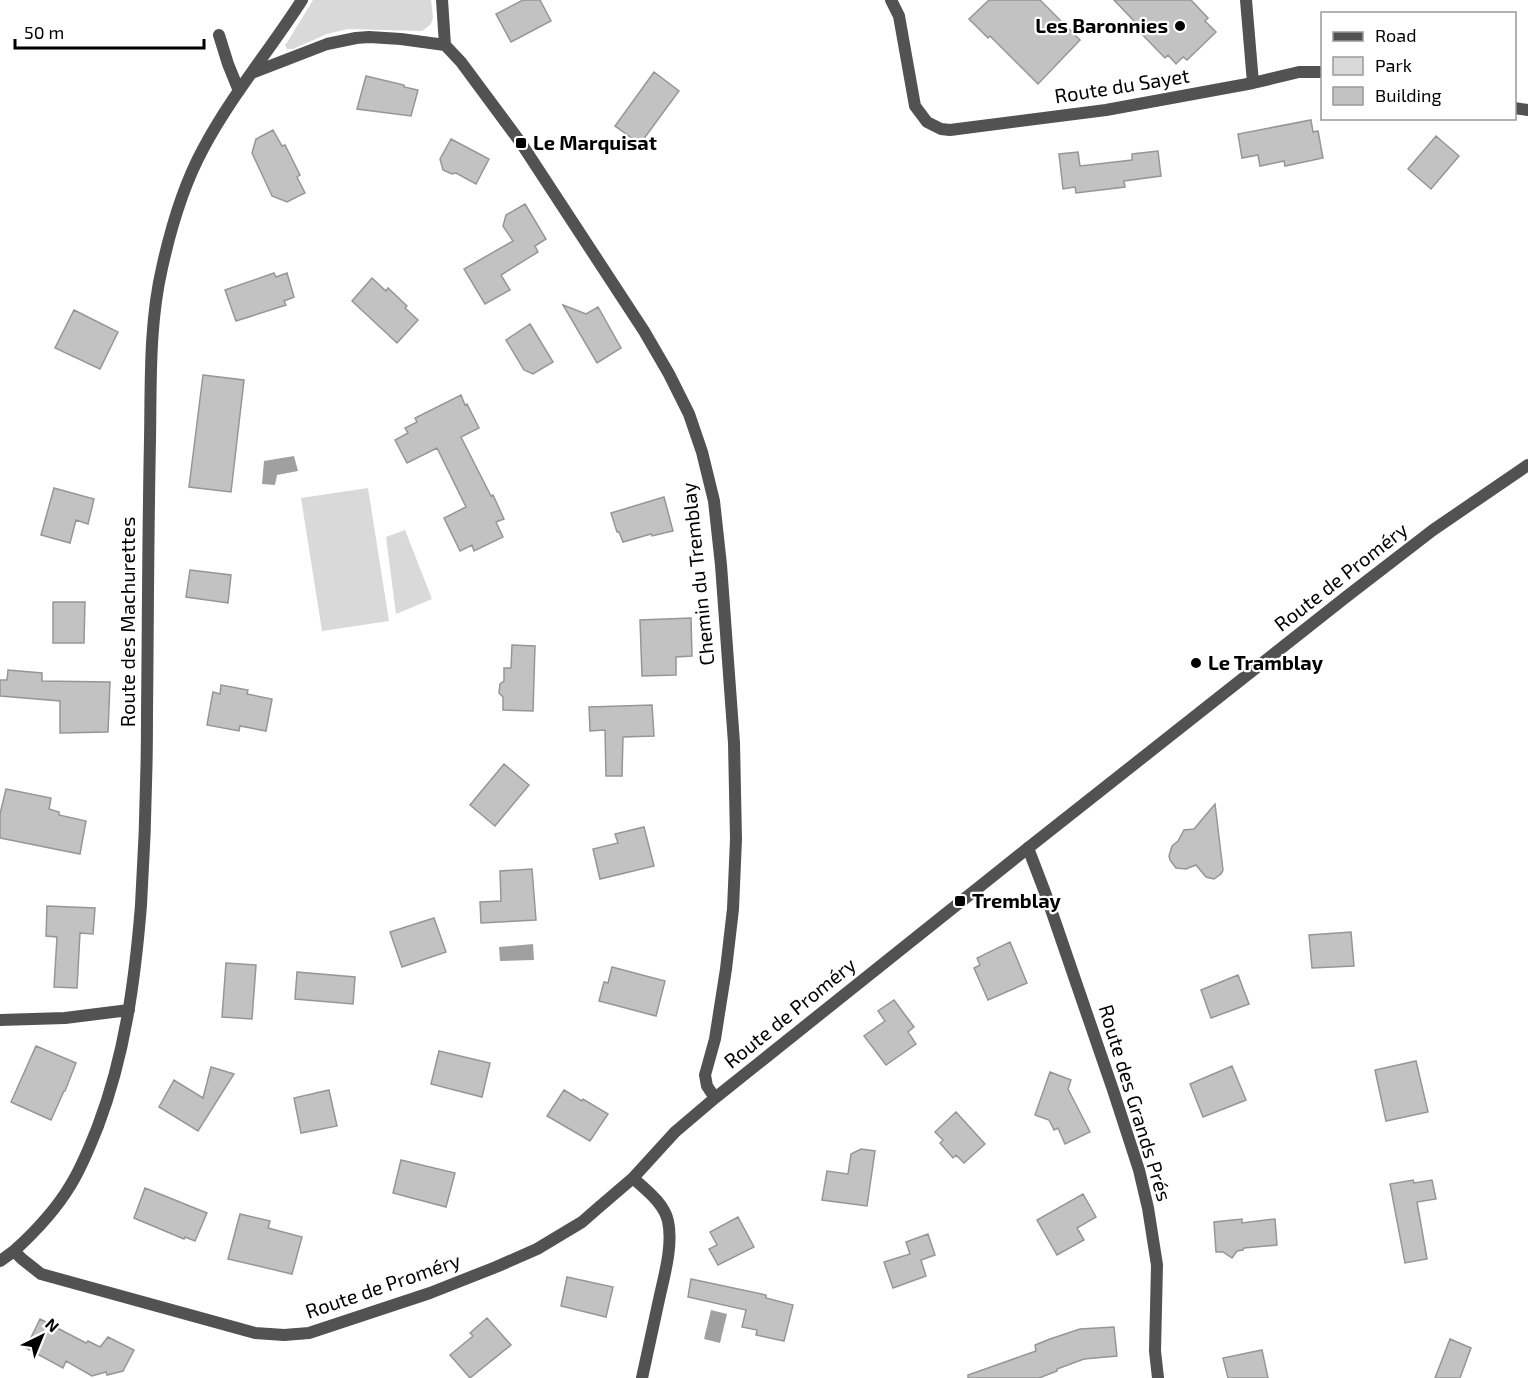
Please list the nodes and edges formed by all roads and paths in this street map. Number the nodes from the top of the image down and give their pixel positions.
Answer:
1 (303, 0) edge
2 (442, 0) edge
3 (891, 0) edge
4 (1246, 0) edge
5 (219, 34) dead end
6 (445, 45) junction
7 (1321, 72) edge
8 (252, 73) junction
9 (1253, 82) junction
10 (239, 92) junction
11 (1528, 465) edge
12 (1028, 848) junction
13 (129, 1010) junction
14 (0, 1020) edge
15 (715, 1098) junction
16 (633, 1179) junction
17 (14, 1251) junction
18 (0, 1261) edge
19 (642, 1378) edge
20 (1158, 1378) edge

1 - 8 street, Route des Machurettes
2 - 6 street
3 - 9 street, Route du Sayet
4 - 9 street
5 - 10 street
6 - 8 street
6 - 15 street, Chemin du Tremblay
7 - 9 street, Route du Sayet
8 - 10 street, Route des Machurettes
10 - 13 street, Route des Machurettes
11 - 12 street, Route de Proméry
12 - 15 street, Route de Proméry
12 - 20 street, Route des Grands Prés
13 - 14 street
13 - 17 street, Route des Machurettes
15 - 16 street, Route de Proméry
16 - 17 street, Route de Proméry
16 - 19 street
17 - 18 street

